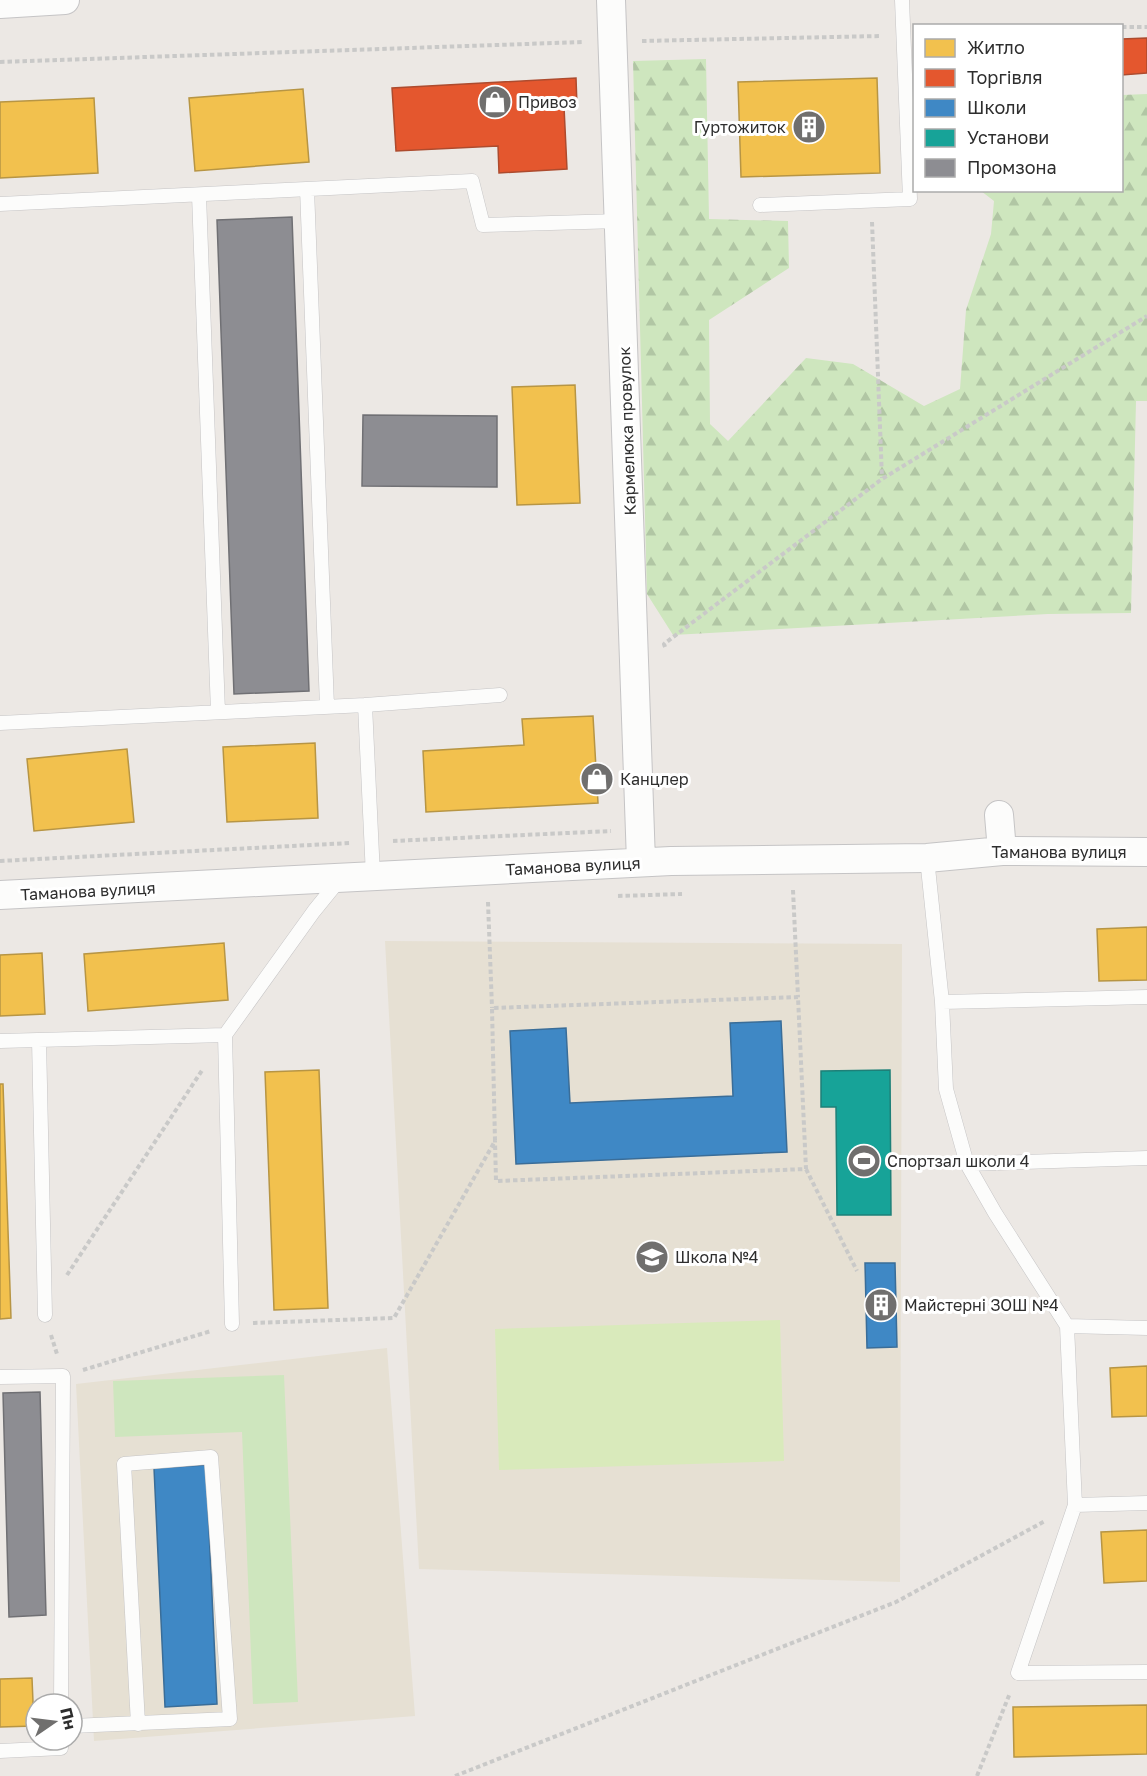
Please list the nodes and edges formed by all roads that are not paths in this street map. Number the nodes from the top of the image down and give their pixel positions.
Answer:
1 (65, 0) edge
2 (611, 0) edge
3 (902, 0) edge
4 (0, 4) edge
5 (307, 189) junction
6 (200, 195) junction
7 (0, 204) edge
8 (760, 205) dead end
9 (619, 221) junction
10 (500, 695) dead end
11 (365, 705) junction
12 (327, 706) junction
13 (218, 712) junction
14 (0, 723) edge
15 (999, 815) dead end
16 (1002, 851) junction
17 (1147, 852) edge
18 (927, 858) junction
19 (641, 862) junction
20 (373, 876) junction
21 (341, 878) junction
22 (0, 895) edge
23 (1147, 997) edge
24 (942, 1002) junction
25 (225, 1035) junction
26 (39, 1040) junction
27 (0, 1041) edge
28 (1147, 1158) edge
29 (967, 1164) junction
30 (45, 1311) road end
31 (232, 1324) road end
32 (1067, 1326) junction
33 (1147, 1328) edge
34 (0, 1377) edge
35 (1147, 1503) edge
36 (1075, 1505) junction
37 (1147, 1672) edge
38 (62, 1692) edge
39 (138, 1724) junction
40 (84, 1726) edge
41 (24, 1750) edge
42 (0, 1751) edge

1 - 4 street
2 - 9 street, Кармелюка провулок
3 - 8 lane
5 - 6 lane
5 - 9 lane
5 - 12 lane
6 - 7 lane
6 - 13 lane
9 - 19 street, Кармелюка провулок
10 - 11 lane
11 - 12 lane
11 - 20 lane
12 - 13 lane
13 - 14 lane
15 - 16 street
16 - 17 street, Таманова вулиця
16 - 18 street, Таманова вулиця
18 - 19 street, Таманова вулиця
18 - 24 lane
19 - 20 street, Таманова вулиця
20 - 21 street, Таманова вулиця
21 - 22 street, Таманова вулиця
21 - 25 lane
23 - 24 lane
24 - 29 lane
25 - 26 lane
25 - 31 lane
26 - 27 lane
26 - 30 lane
28 - 29 lane
29 - 32 lane
32 - 33 lane
32 - 36 lane
34 - 38 lane
35 - 36 lane
36 - 37 lane
39 - 39 lane
39 - 40 lane
41 - 42 lane

